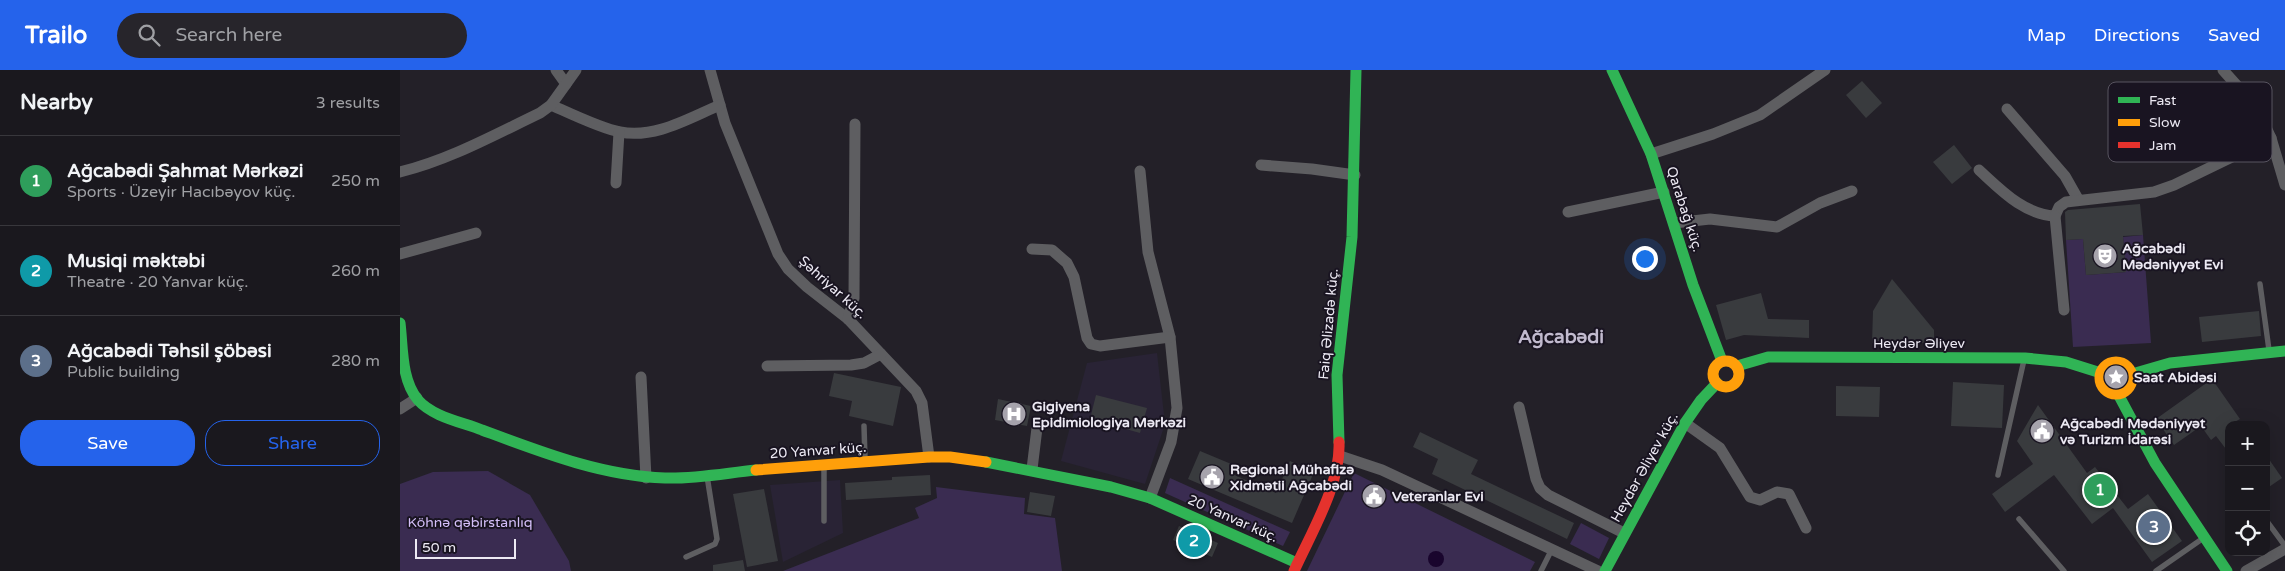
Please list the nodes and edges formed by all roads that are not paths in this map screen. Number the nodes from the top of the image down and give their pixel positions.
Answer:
1 (556, 70) edge
2 (576, 70) edge
3 (710, 70) edge
4 (1356, 70) edge
5 (1612, 70) edge
6 (1824, 70) edge
7 (2223, 70) edge
8 (2234, 82) edge
9 (566, 84) junction
10 (551, 105) junction
11 (720, 105) junction
12 (2008, 109) dead end
13 (855, 124) dead end
14 (619, 132) junction
15 (2272, 141) edge
16 (1651, 154) junction
17 (2220, 162) edge
18 (1261, 165) dead end
19 (1979, 170) dead end
20 (1140, 171) dead end
21 (400, 172) edge
22 (1355, 175) junction
23 (616, 183) dead end
24 (2285, 185) edge
25 (1852, 191) dead end
26 (1664, 192) junction
27 (2078, 199) junction
28 (1568, 212) dead end
29 (2055, 216) junction
30 (1674, 223) junction
31 (476, 233) dead end
32 (1032, 249) dead end
33 (400, 254) edge
34 (2260, 284) dead end
35 (2064, 310) dead end
36 (848, 319) junction
37 (400, 324) edge
38 (1170, 337) junction
39 (2285, 351) edge
40 (2269, 352) junction
41 (881, 354) junction
42 (2025, 358) junction
43 (1722, 361) junction
44 (767, 366) dead end
45 (1737, 366) junction
46 (2100, 373) junction
47 (2132, 374) junction
48 (641, 377) dead end
49 (1717, 383) junction
50 (2118, 394) junction
51 (417, 398) junction
52 (1520, 407) dead end
53 (400, 409) edge
54 (1685, 423) junction
55 (864, 426) dead end
56 (1037, 428) dead end
57 (1340, 456) junction
58 (929, 457) junction
59 (865, 461) junction
60 (824, 464) junction
61 (1032, 469) junction
62 (706, 474) junction
63 (1998, 475) dead end
64 (646, 478) junction
65 (1150, 498) junction
66 (2019, 518) dead end
67 (824, 521) dead end
68 (2270, 526) edge
69 (1806, 528) dead end
70 (1624, 533) junction
71 (2204, 538) junction
72 (2285, 548) edge
73 (1552, 549) junction
74 (686, 557) dead end
75 (1295, 567) edge
76 (1541, 571) edge
77 (1598, 571) edge
78 (1604, 571) edge
79 (2064, 571) edge
80 (2156, 571) edge
81 (2227, 571) edge
82 (2246, 571) edge

1 - 9 street
2 - 9 street
3 - 11 street, Şəhriyar küç.
4 - 22 street, Faiq Əlizadə küç.
5 - 16 street, Qarabağ küç.
6 - 16 street
7 - 8 street
9 - 10 street
10 - 14 street
10 - 21 street
11 - 14 street
11 - 36 street, Şəhriyar küç.
12 - 27 street
13 - 36 street
14 - 23 street
15 - 24 street
16 - 26 street, Qarabağ küç.
17 - 27 street
18 - 22 street
19 - 29 street
20 - 38 street
22 - 57 street, Faiq Əlizadə küç.
25 - 30 street
26 - 28 street
26 - 30 street, Qarabağ küç.
27 - 29 street
29 - 35 street
30 - 43 street, Qarabağ küç.
31 - 33 street
32 - 38 street
34 - 40 lane
36 - 41 street, Şəhriyar küç.
37 - 51 street
38 - 65 street
39 - 40 street
40 - 47 street
41 - 44 street
41 - 58 street, Şəhriyar küç.
42 - 45 street, Heydər Əliyev
42 - 46 street, Heydər Əliyev
42 - 63 lane
43 - 45 street
43 - 49 street
45 - 49 street
46 - 47 street
46 - 50 street
47 - 50 street
48 - 64 street
49 - 54 street, Heydər Əliyev küç.
50 - 71 street
51 - 53 street
51 - 64 street, 20 Yanvar küç.
52 - 70 street
54 - 69 street
54 - 70 street, Heydər Əliyev küç.
55 - 59 lane
56 - 61 street
57 - 73 street
57 - 75 street, Faiq Əlizadə küç.
58 - 59 street, 20 Yanvar küç.
58 - 61 street, 20 Yanvar küç.
59 - 60 street, 20 Yanvar küç.
60 - 62 street, 20 Yanvar küç.
60 - 67 lane
61 - 65 street, 20 Yanvar küç.
62 - 64 street, 20 Yanvar küç.
62 - 74 lane
65 - 75 street, 20 Yanvar küç.
66 - 79 lane
68 - 72 lane
70 - 78 street, Heydər Əliyev küç.
71 - 80 lane
71 - 81 street
72 - 82 street
73 - 76 lane
73 - 77 street

